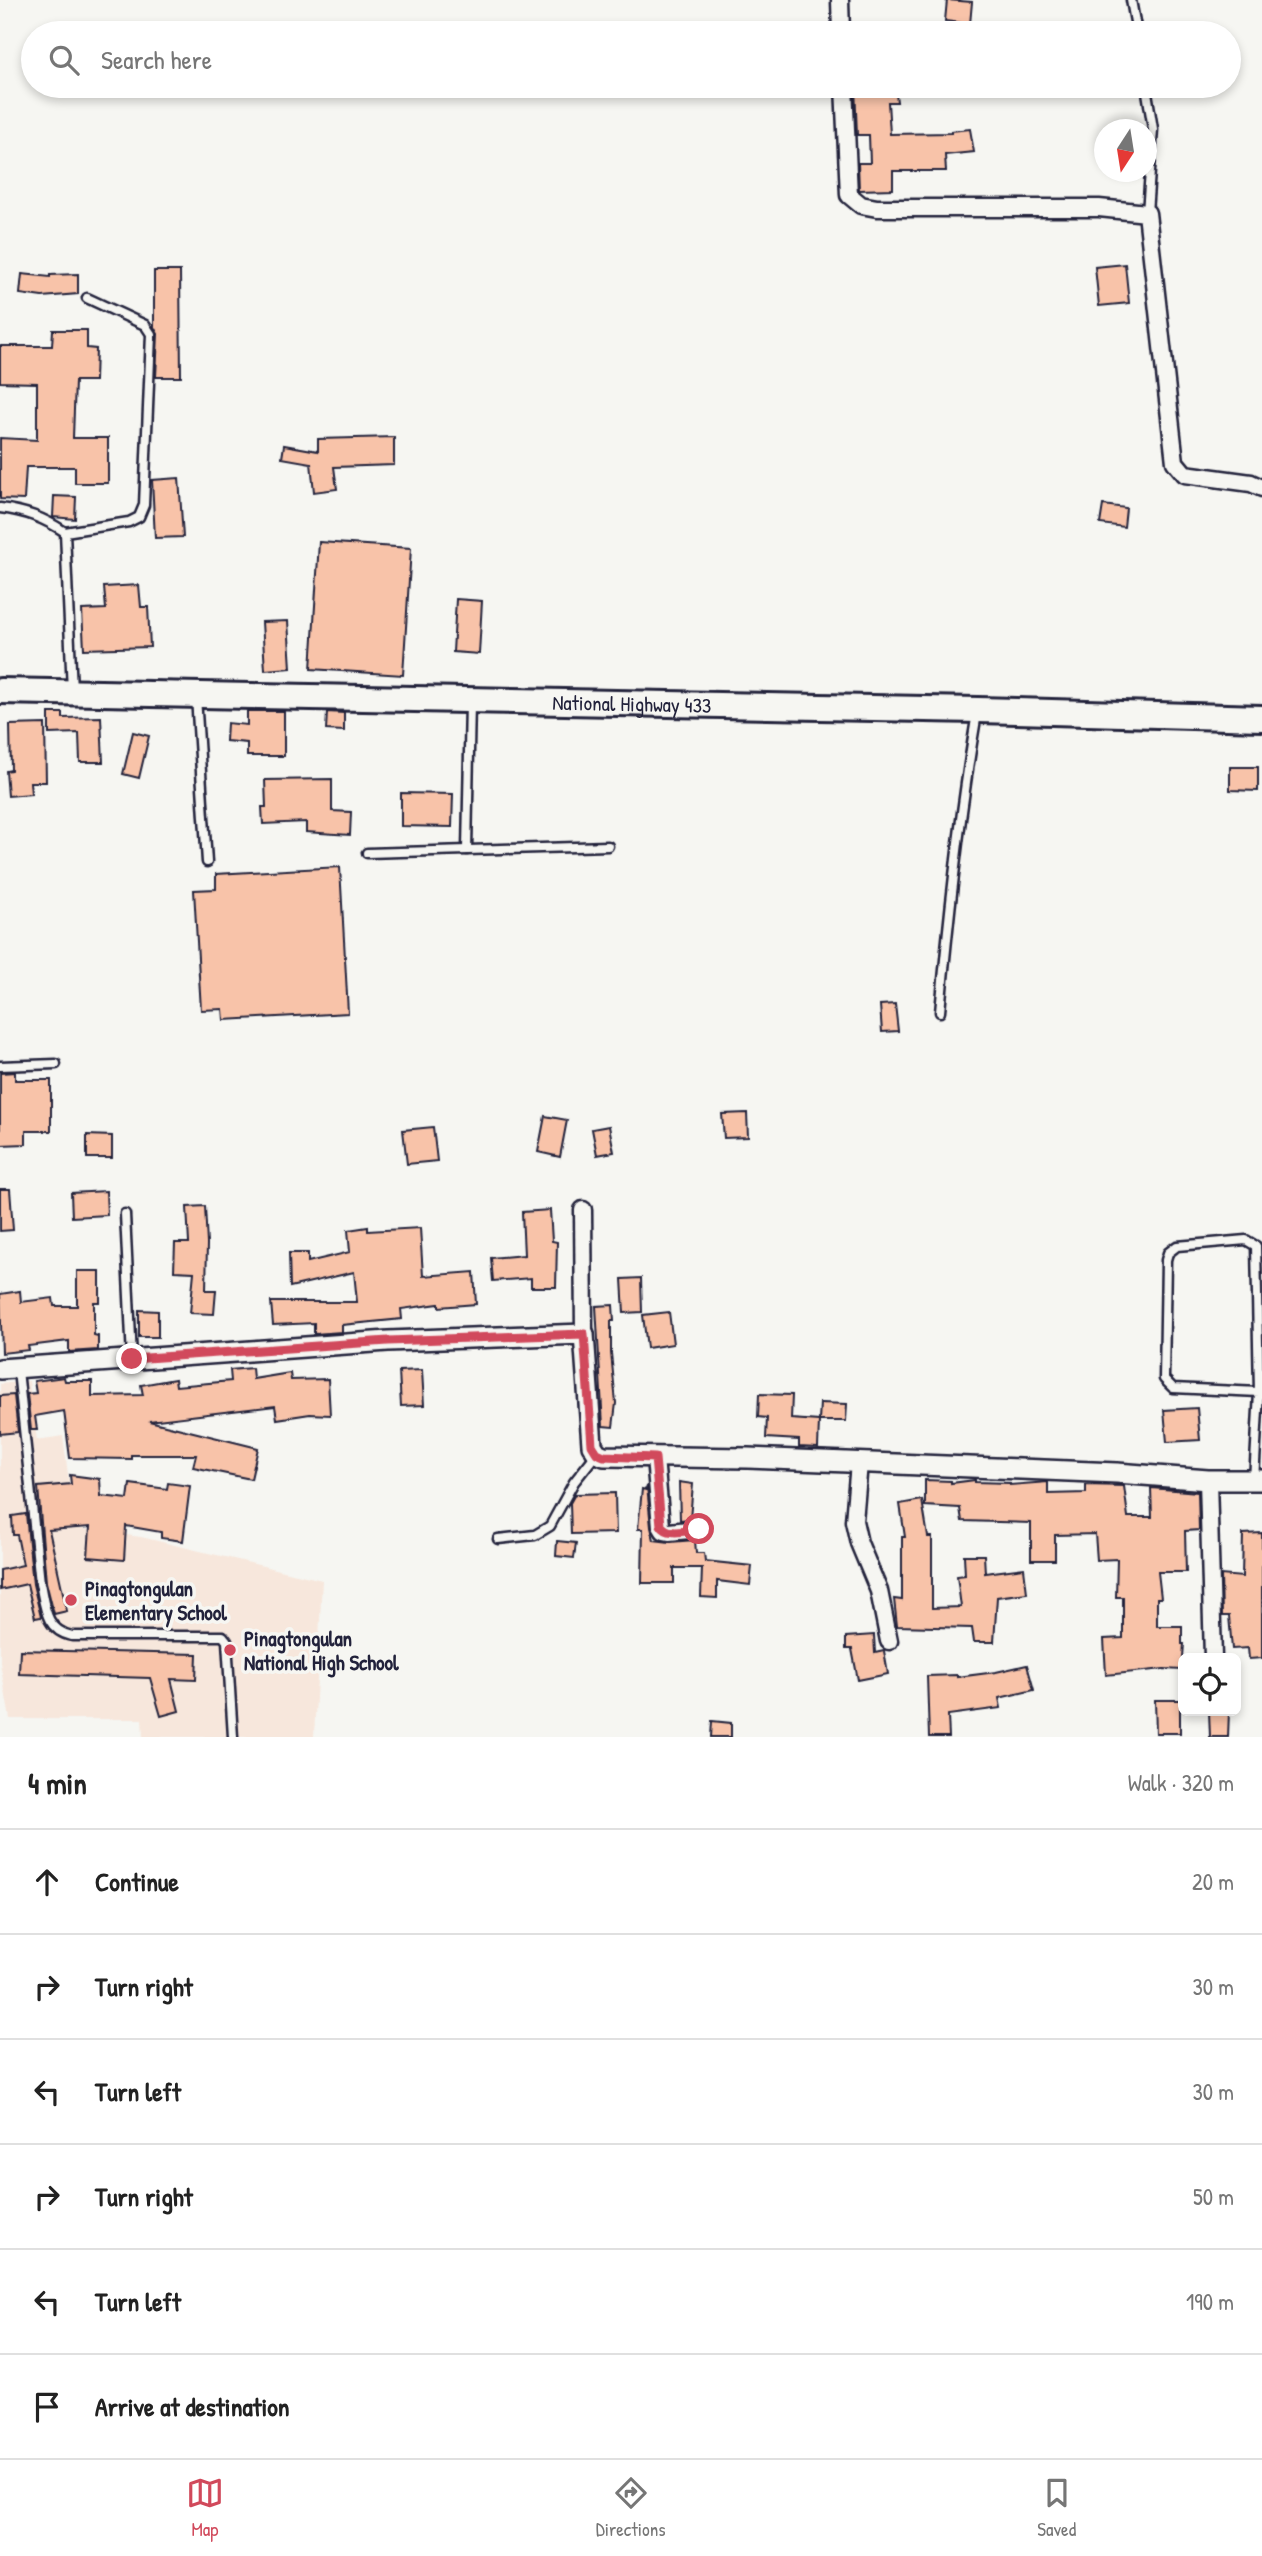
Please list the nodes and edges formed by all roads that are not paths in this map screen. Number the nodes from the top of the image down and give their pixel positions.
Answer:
1 (840, 0) edge
2 (1131, 0) edge
3 (841, 21) edge
4 (1135, 21) edge
5 (845, 98) edge
6 (1148, 98) edge
7 (1147, 213) junction
8 (87, 298) dead end
9 (1262, 488) edge
10 (0, 509) edge
11 (65, 532) junction
12 (0, 691) edge
13 (72, 694) junction
14 (196, 697) junction
15 (470, 702) junction
16 (978, 710) junction
17 (1262, 718) edge
18 (608, 846) dead end
19 (467, 850) junction
20 (367, 853) dead end
21 (207, 862) dead end
22 (940, 1012) dead end
23 (56, 1064) dead end
24 (0, 1066) edge
25 (583, 1210) dead end
26 (125, 1214) dead end
27 (584, 1334) junction
28 (132, 1359) junction
29 (9, 1368) edge
30 (1259, 1392) junction
31 (597, 1453) junction
32 (655, 1458) junction
33 (859, 1463) junction
34 (1208, 1480) junction
35 (1258, 1480) edge
36 (699, 1529) dead end
37 (498, 1539) dead end
38 (889, 1640) dead end
39 (1213, 1653) edge
40 (233, 1737) edge

1 - 3 street
2 - 4 lane
5 - 7 street
6 - 7 lane
7 - 9 street
8 - 11 lane
10 - 11 lane
11 - 13 lane
12 - 13 main road, National Highway 433
13 - 14 main road, National Highway 433
14 - 15 main road, National Highway 433
14 - 21 lane
15 - 16 main road, National Highway 433
15 - 19 lane
16 - 17 main road, National Highway 433
16 - 22 lane
18 - 19 lane
19 - 20 lane
23 - 24 lane
25 - 27 street
26 - 28 lane
27 - 28 street
27 - 31 street
28 - 29 street
29 - 40 lane
30 - 30 lane
30 - 35 lane
31 - 32 street
31 - 37 lane
32 - 33 street
32 - 36 street
33 - 34 street
33 - 38 street
34 - 35 street
34 - 39 street

